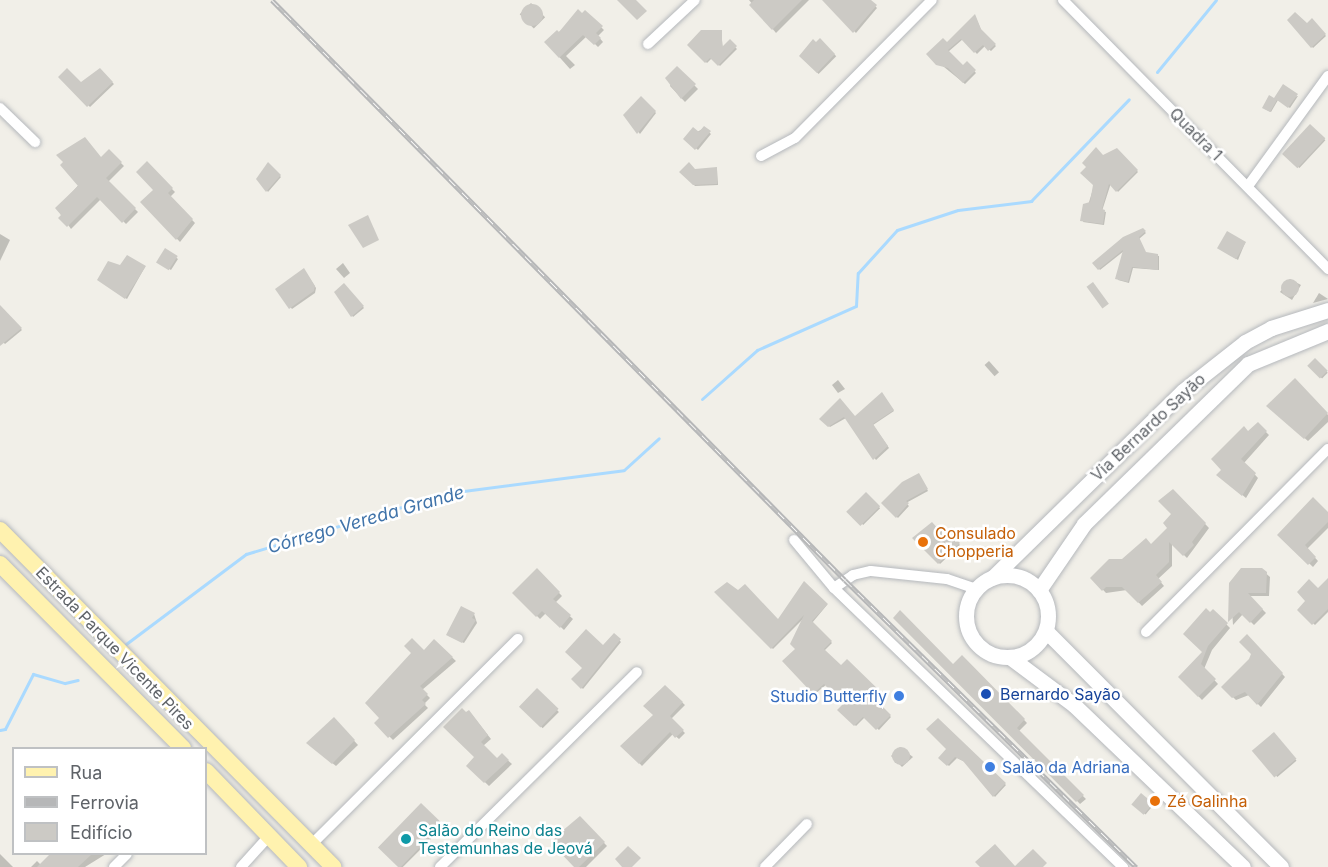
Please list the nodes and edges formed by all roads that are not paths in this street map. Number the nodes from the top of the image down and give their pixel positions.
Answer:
1 (695, 0) edge
2 (932, 0) edge
3 (1063, 0) edge
4 (648, 44) dead end
5 (1328, 76) edge
6 (0, 108) edge
7 (35, 142) dead end
8 (761, 156) dead end
9 (1248, 186) junction
10 (1328, 269) edge
11 (1328, 310) edge
12 (1328, 330) edge
13 (1328, 449) edge
14 (0, 530) edge
15 (794, 540) dead end
16 (0, 564) edge
17 (992, 578) junction
18 (834, 588) junction
19 (976, 589) junction
20 (1039, 590) junction
21 (1047, 631) junction
22 (1146, 632) dead end
23 (518, 639) dead end
24 (1011, 658) junction
25 (636, 672) dead end
26 (182, 747) edge
27 (207, 773) edge
28 (247, 813) junction
29 (285, 819) junction
30 (807, 824) dead end
31 (269, 836) junction
32 (311, 845) junction
33 (126, 855) edge
34 (295, 863) edge
35 (114, 867) edge
36 (241, 867) edge
37 (330, 867) edge
38 (440, 867) edge
39 (765, 867) edge
40 (1122, 867) edge
41 (1243, 867) edge
42 (1281, 867) edge

1 - 4 street
2 - 8 street
3 - 9 street, Quadra 1
5 - 9 street
6 - 7 street
9 - 10 street, Quadra 1
11 - 17 main road, Via Bernardo Sayão
12 - 20 main road, Via Bernardo Sayão
13 - 22 street
14 - 29 main road, Estrada Parque Vicente Pires
15 - 18 street
16 - 26 main road, Estrada Parque Vicente Pires
17 - 19 main road
17 - 20 main road
18 - 19 street
18 - 40 street
19 - 24 main road
20 - 21 main road
21 - 24 main road
21 - 42 main road
23 - 32 street
24 - 41 main road
25 - 38 street
27 - 28 main road
28 - 29 main road
28 - 31 main road
29 - 32 main road, Estrada Parque Vicente Pires
30 - 39 street
31 - 34 main road
31 - 36 street
32 - 37 main road, Estrada Parque Vicente Pires
33 - 35 street
34 - 37 main road

